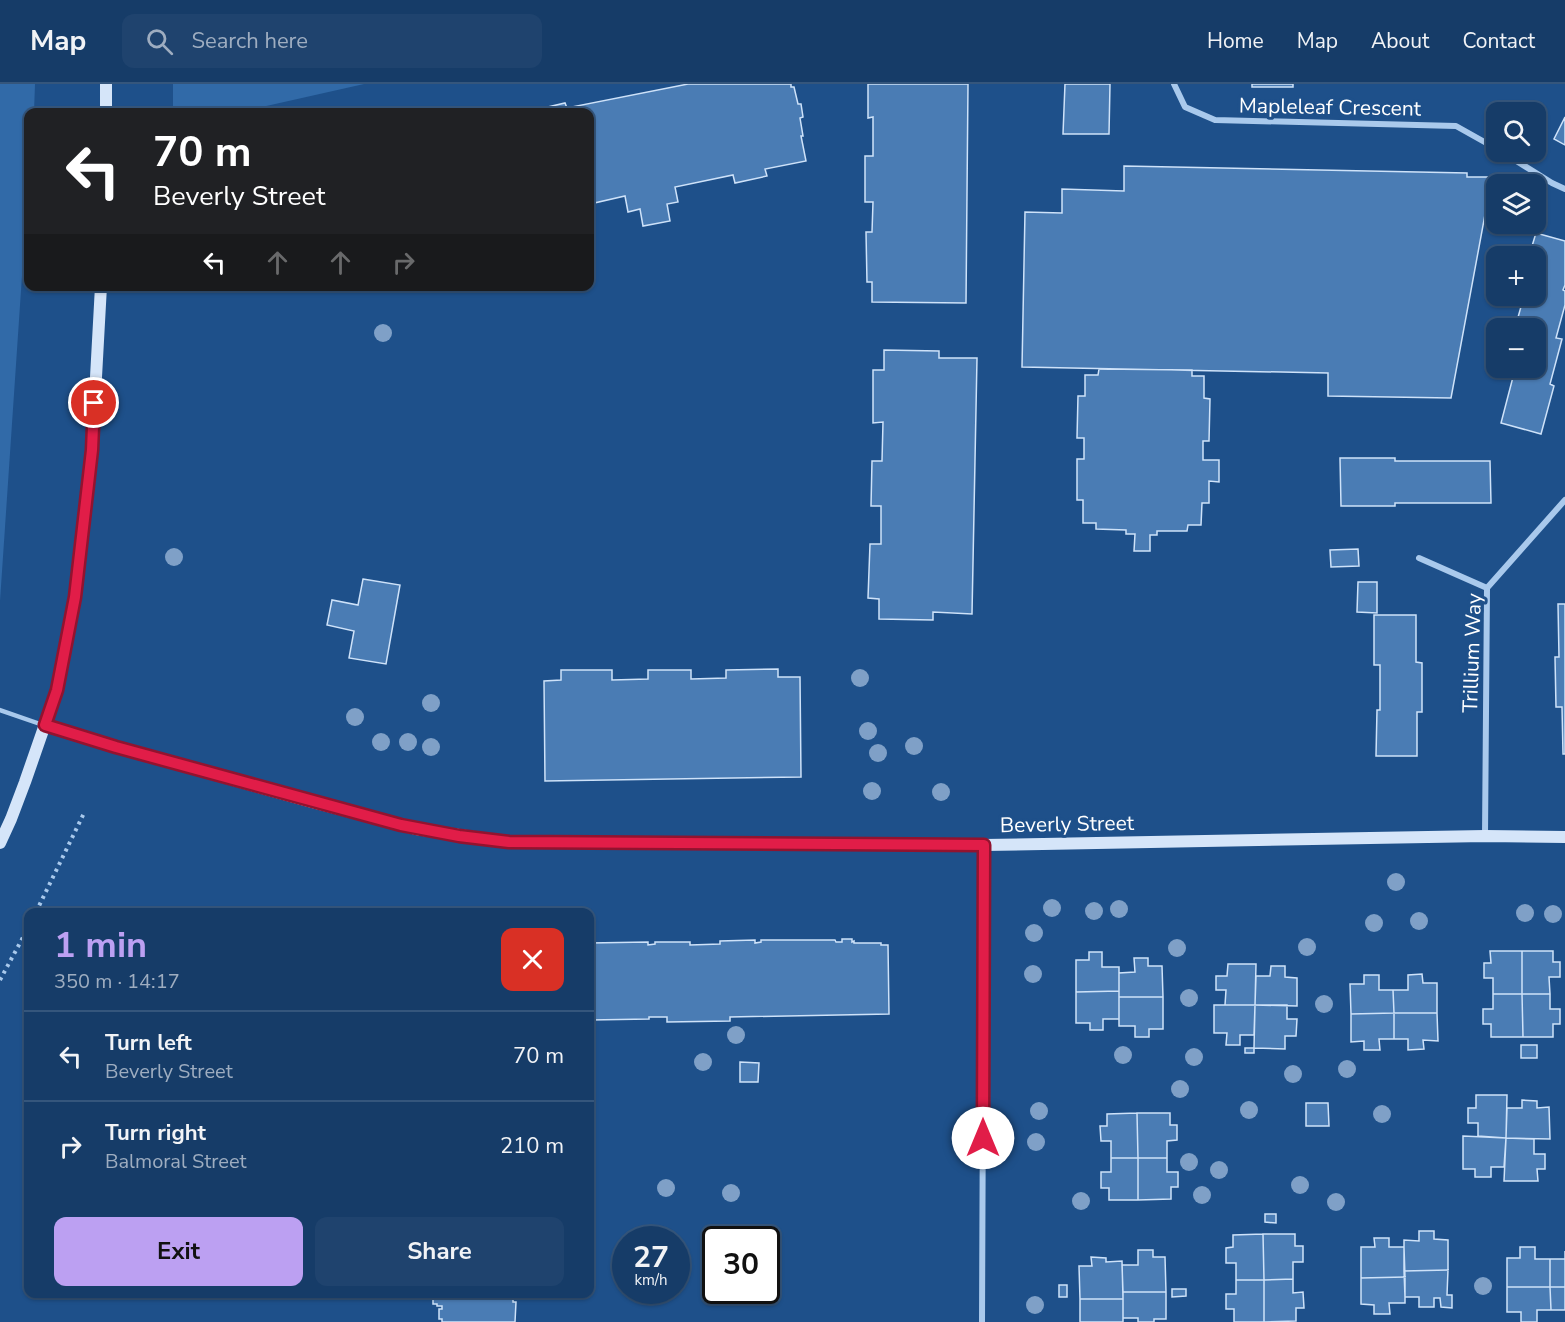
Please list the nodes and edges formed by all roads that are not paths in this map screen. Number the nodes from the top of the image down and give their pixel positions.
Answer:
1 (106, 84) edge
2 (1174, 84) edge
3 (106, 108) edge
4 (1486, 142) edge
5 (1518, 162) edge
6 (1565, 189) edge
7 (100, 291) edge
8 (1565, 500) edge
9 (1419, 558) dead end
10 (1487, 588) junction
11 (0, 710) edge
12 (45, 725) junction
13 (1485, 836) junction
14 (1565, 837) edge
15 (0, 843) edge
16 (984, 845) junction
17 (982, 1322) edge

1 - 3 street
2 - 4 street, Mapleleaf Crescent
5 - 6 street
7 - 12 street
8 - 10 street, Trillium Way
9 - 10 street
10 - 13 street, Trillium Way
11 - 12 lane
12 - 15 street
12 - 16 street, Beverly Street
13 - 14 street, Beverly Street
13 - 16 street, Beverly Street
16 - 17 street

